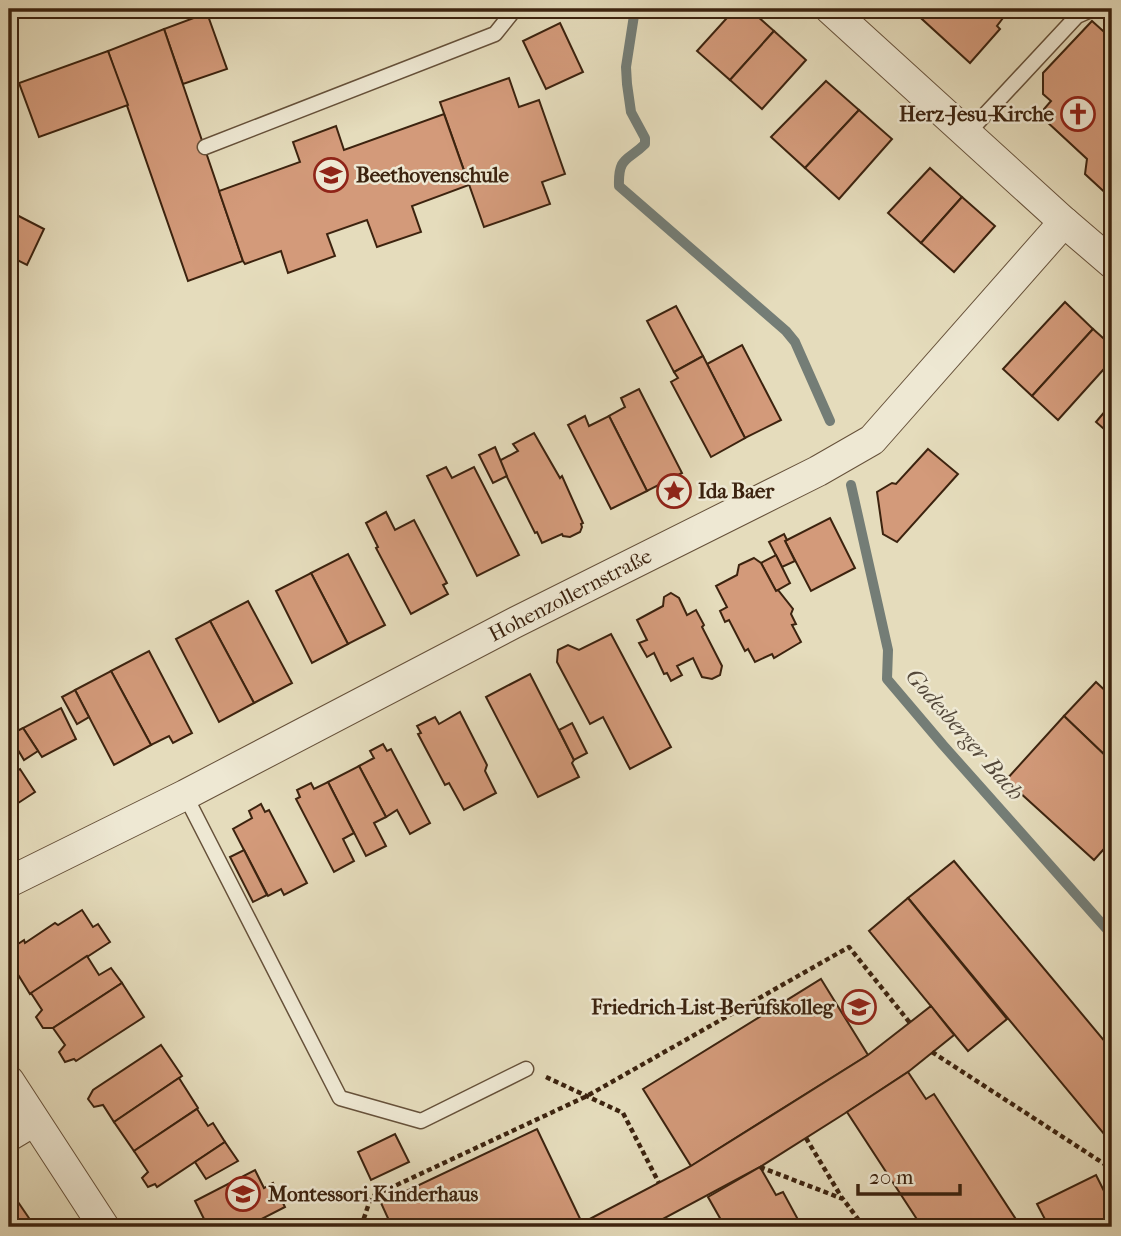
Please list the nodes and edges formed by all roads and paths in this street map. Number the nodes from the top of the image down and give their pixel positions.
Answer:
1 (515, 9) edge
2 (830, 9) edge
3 (1093, 9) edge
4 (967, 134) junction
5 (205, 147) dead end
6 (1064, 222) junction
7 (1112, 263) edge
8 (185, 795) junction
9 (9, 882) edge
10 (910, 1023) dead end
11 (932, 1052) dead end
12 (526, 1069) joint
13 (9, 1081) edge
14 (587, 1096) junction
15 (21, 1129) edge
16 (806, 1138) dead end
17 (760, 1167) dead end
18 (1112, 1173) edge
19 (659, 1183) dead end
20 (843, 1199) junction
21 (104, 1227) edge
22 (361, 1227) edge
23 (864, 1227) edge

1 - 5 lane
2 - 4 street
3 - 4 lane
4 - 6 street
6 - 7 street
6 - 8 street, Hohenzollernstraße
8 - 9 street, Hohenzollernstraße
8 - 12 lane
10 - 14 path
11 - 18 path
12 - 14 path
13 - 15 street
14 - 19 path
14 - 22 path
15 - 21 street
16 - 20 path
17 - 20 path
20 - 23 path

